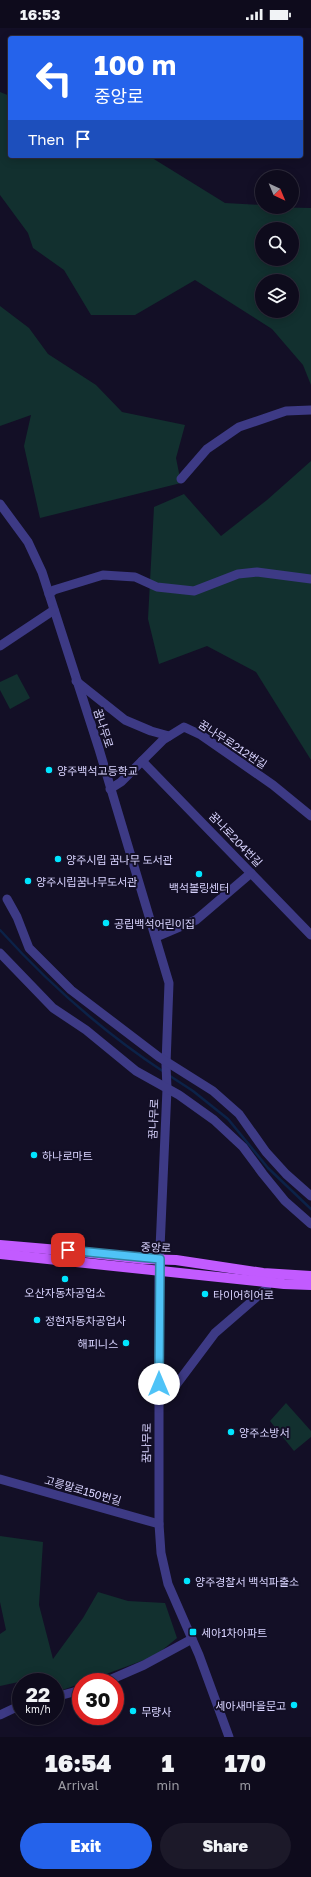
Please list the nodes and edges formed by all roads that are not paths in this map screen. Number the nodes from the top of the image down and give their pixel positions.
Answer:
1 (311, 410) edge
2 (181, 480) dead end
3 (0, 504) edge
4 (311, 578) edge
5 (49, 594) junction
6 (54, 610) junction
7 (0, 646) edge
8 (76, 681) junction
9 (169, 736) junction
10 (142, 761) junction
11 (110, 789) junction
12 (311, 816) edge
13 (252, 873) junction
14 (7, 899) dead end
15 (311, 936) edge
16 (156, 937) junction
17 (0, 953) edge
18 (166, 1062) junction
19 (167, 1090) junction
20 (311, 1196) edge
21 (311, 1224) edge
22 (1, 1253) edge
23 (160, 1259) junction
24 (158, 1271) junction
25 (311, 1276) edge
26 (268, 1283) junction
27 (311, 1285) edge
28 (159, 1397) junction
29 (0, 1479) edge
30 (159, 1524) junction
31 (192, 1640) junction
32 (124, 1674) edge
33 (12, 1709) edge
34 (0, 1715) edge
35 (229, 1737) edge

1 - 2 street
3 - 5 street, 꿈나무로
4 - 5 street
5 - 6 street, 꿈나무로
6 - 7 street
6 - 8 street, 꿈나무로
8 - 9 street
8 - 11 street, 꿈나무로
9 - 10 street
9 - 12 street, 꿈나무로212번길
10 - 11 street
10 - 13 street, 꿈나로204번길
11 - 16 street, 꿈나무로
13 - 15 street, 꿈나로204번길
13 - 16 street
14 - 18 street
16 - 18 street, 꿈나무로
17 - 19 street
18 - 19 street, 꿈나무로
18 - 20 street
19 - 21 street
19 - 23 street, 꿈나무로
22 - 23 main road, 중앙로
22 - 24 main road, 중앙로
23 - 24 street, 꿈나무로
23 - 25 main road, 중앙로
24 - 26 main road, 중앙로
24 - 28 street, 꿈나무로
26 - 27 main road, 중앙로
26 - 28 street
28 - 30 street, 꿈나무로
29 - 30 street, 고릉말로150번길
30 - 31 street, 꿈나무로
31 - 32 street
31 - 35 street, 꿈나무로
33 - 34 street

